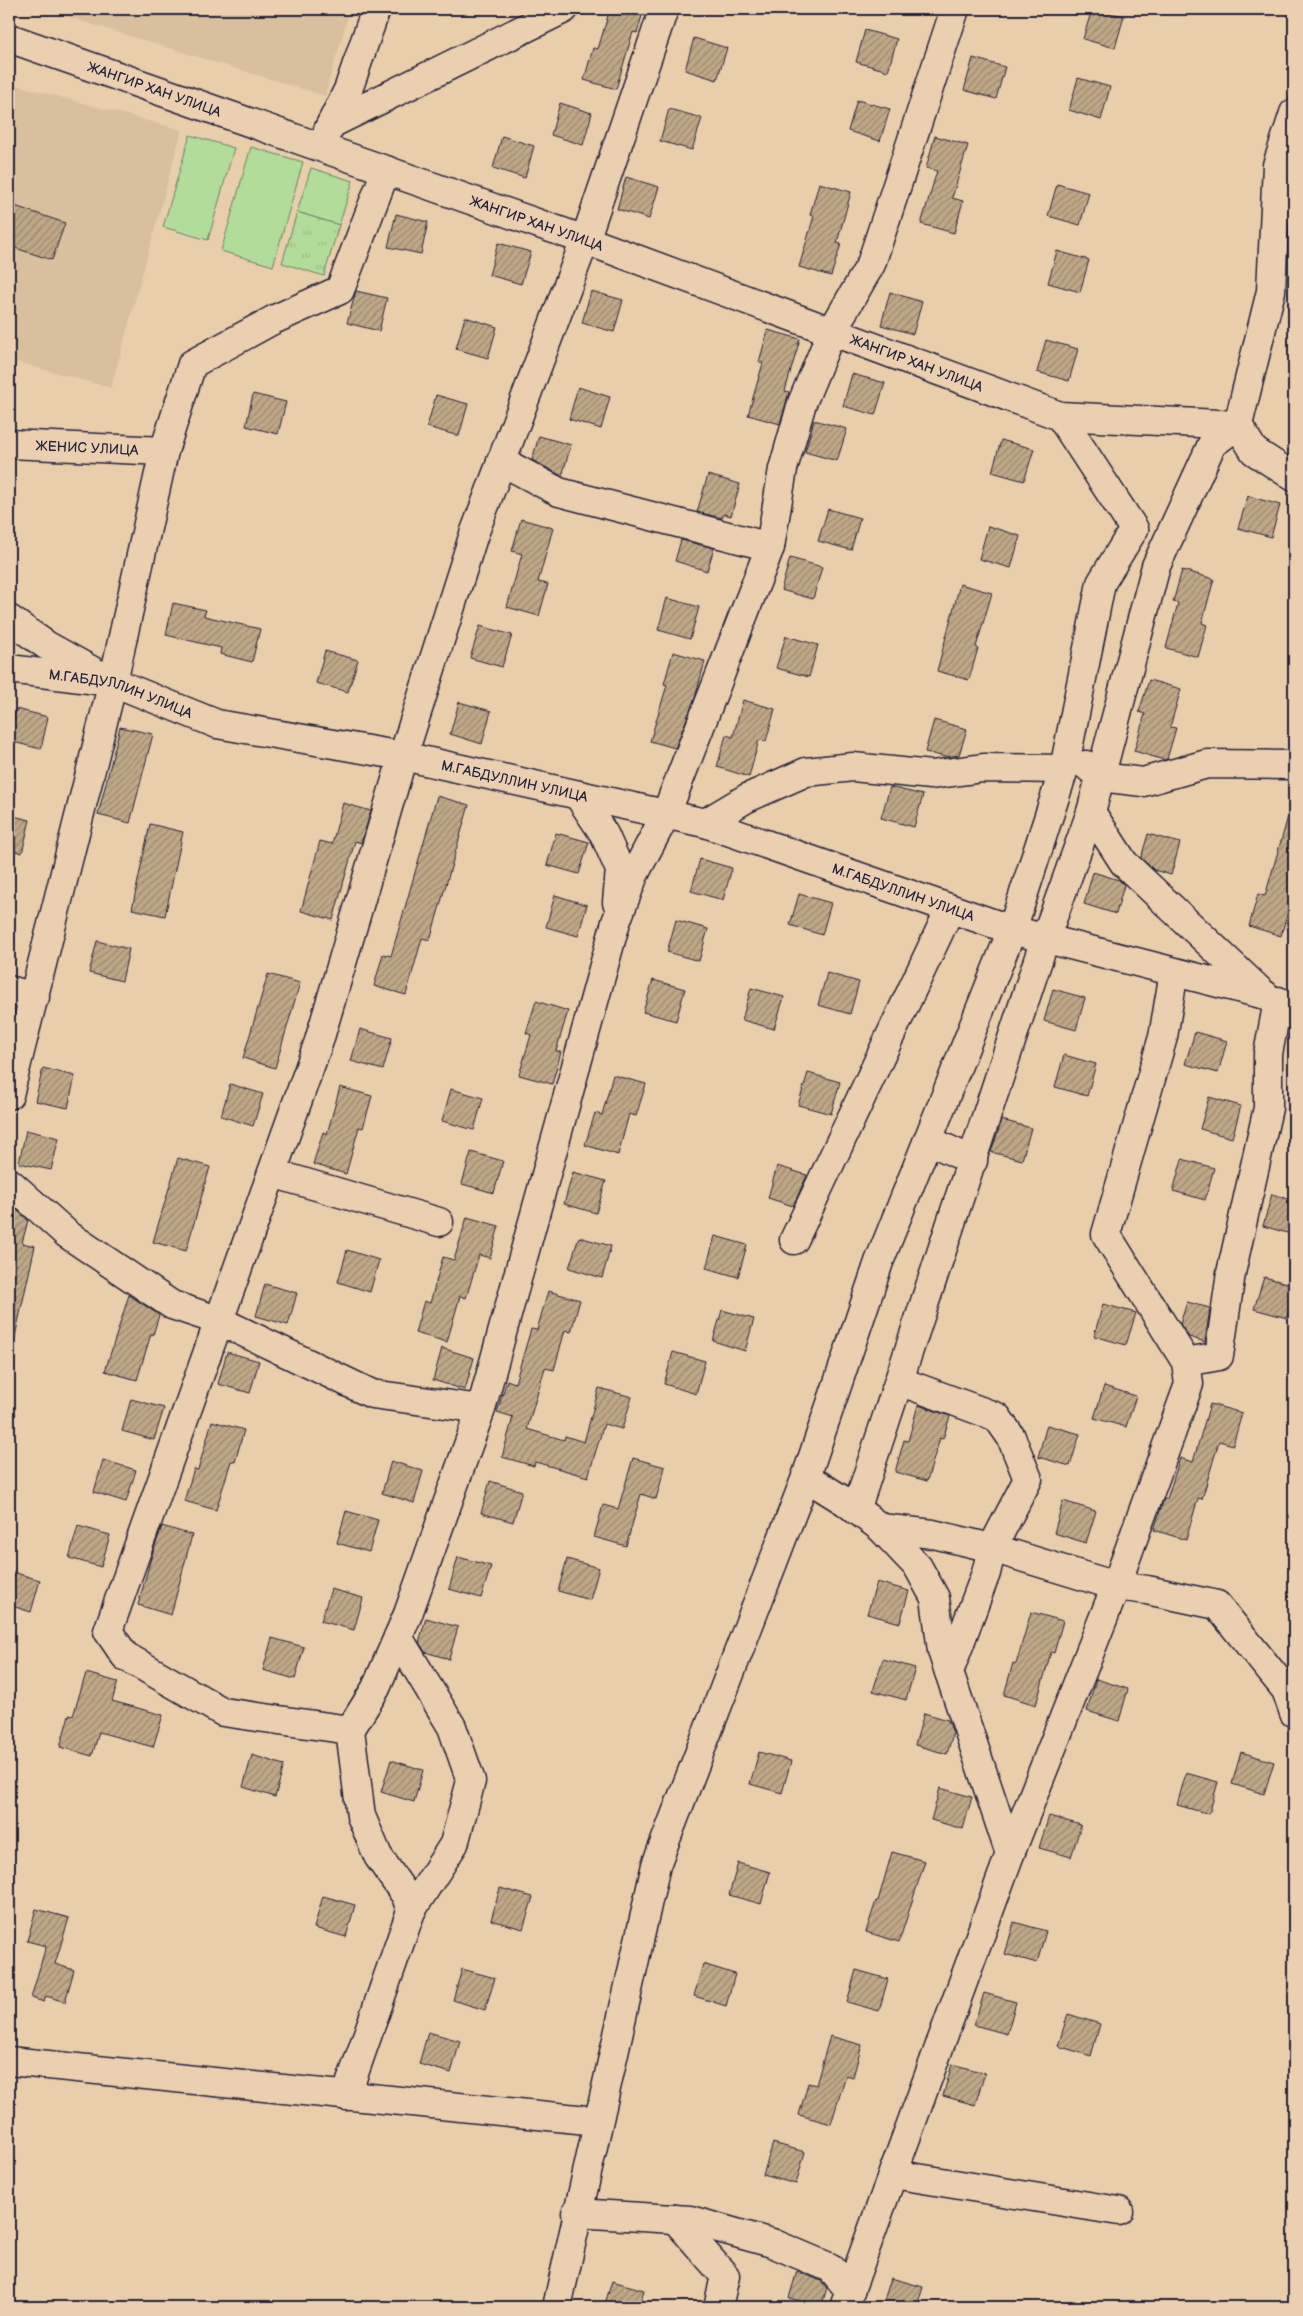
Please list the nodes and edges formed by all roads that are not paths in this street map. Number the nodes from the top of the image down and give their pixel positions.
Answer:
1 (376, 9) edge
2 (564, 9) edge
3 (664, 9) edge
4 (955, 9) edge
5 (9, 38) edge
6 (1294, 113) edge
7 (325, 136) junction
8 (386, 170) junction
9 (585, 240) junction
10 (832, 331) junction
11 (1060, 416) junction
12 (1238, 426) junction
13 (9, 444) edge
14 (164, 451) junction
15 (501, 461) junction
16 (1294, 477) edge
17 (1134, 529) junction
18 (770, 547) junction
19 (1156, 566) junction
20 (9, 619) edge
21 (9, 669) edge
22 (113, 682) junction
23 (403, 756) junction
24 (1065, 759) junction
25 (1294, 765) edge
26 (1100, 777) junction
27 (578, 795) junction
28 (1091, 812) junction
29 (666, 814) junction
30 (705, 823) junction
31 (950, 908) junction
32 (616, 922) junction
33 (1012, 930) junction
34 (1045, 939) junction
35 (1174, 972) junction
36 (9, 990) edge
37 (35, 997) junction
38 (1279, 1002) edge
39 (9, 1095) edge
40 (928, 1140) junction
41 (973, 1161) junction
42 (272, 1173) junction
43 (9, 1182) edge
44 (439, 1222) dead end
45 (794, 1240) dead end
46 (220, 1320) junction
47 (1186, 1362) junction
48 (899, 1382) junction
49 (481, 1409) junction
50 (806, 1476) junction
51 (856, 1510) junction
52 (880, 1528) junction
53 (992, 1548) junction
54 (1116, 1586) junction
55 (398, 1637) junction
56 (949, 1672) junction
57 (1294, 1713) edge
58 (350, 1730) junction
59 (1010, 1854) junction
60 (411, 1910) junction
61 (9, 2061) edge
62 (346, 2096) junction
63 (597, 2121) junction
64 (893, 2174) junction
65 (1119, 2211) dead end
66 (576, 2213) junction
67 (675, 2219) junction
68 (847, 2299) edge
69 (557, 2307) edge
70 (718, 2307) edge

1 - 7 street
2 - 7 street
3 - 9 street
4 - 10 street
5 - 7 street, ЖАНГИР ХАН УЛИЦА
6 - 12 street
7 - 8 street, ЖАНГИР ХАН УЛИЦА
8 - 9 street, ЖАНГИР ХАН УЛИЦА
8 - 14 street
9 - 10 street, ЖАНГИР ХАН УЛИЦА
9 - 15 street
10 - 11 street, ЖАНГИР ХАН УЛИЦА
10 - 18 street
11 - 12 street, ЖАНГИР ХАН УЛИЦА
11 - 17 street
12 - 16 street
12 - 19 street
13 - 14 street, ЖЕНИС УЛИЦА
14 - 22 street
15 - 18 street
15 - 23 street
17 - 19 street
17 - 24 street
18 - 29 street
19 - 26 street
20 - 22 street
21 - 22 street, М.ГАБДУЛЛИН УЛИЦА
22 - 23 street, М.ГАБДУЛЛИН УЛИЦА
22 - 37 street
23 - 27 street, М.ГАБДУЛЛИН УЛИЦА
23 - 42 street
24 - 26 street
24 - 30 street
24 - 33 street
25 - 26 street
26 - 28 street
27 - 29 street, М.ГАБДУЛЛИН УЛИЦА
27 - 32 street
28 - 34 street
28 - 38 street
29 - 30 street, М.ГАБДУЛЛИН УЛИЦА
29 - 32 street
30 - 31 street, М.ГАБДУЛЛИН УЛИЦА
31 - 33 street, М.ГАБДУЛЛИН УЛИЦА
31 - 45 street
32 - 49 street
33 - 34 street, М.ГАБДУЛЛИН УЛИЦА
33 - 40 street
34 - 35 street, М.ГАБДУЛЛИН УЛИЦА
34 - 41 street
35 - 38 street, М.ГАБДУЛЛИН УЛИЦА
35 - 47 street
36 - 37 street
37 - 39 street
38 - 47 street
40 - 41 street
40 - 50 street
41 - 48 street
42 - 44 street
42 - 46 street
43 - 46 street
46 - 49 street
46 - 58 street
47 - 54 street
48 - 51 street
48 - 53 street
49 - 55 street
50 - 51 street
50 - 63 street
51 - 52 street
52 - 53 street
52 - 56 street
53 - 54 street
53 - 56 street
54 - 57 street
54 - 59 street
55 - 58 street
55 - 60 street
56 - 59 street
58 - 60 street
59 - 64 street
60 - 62 street
61 - 62 street
62 - 63 street
63 - 66 street
64 - 65 street
64 - 68 street
66 - 67 street
66 - 69 street
67 - 68 street
67 - 70 street

